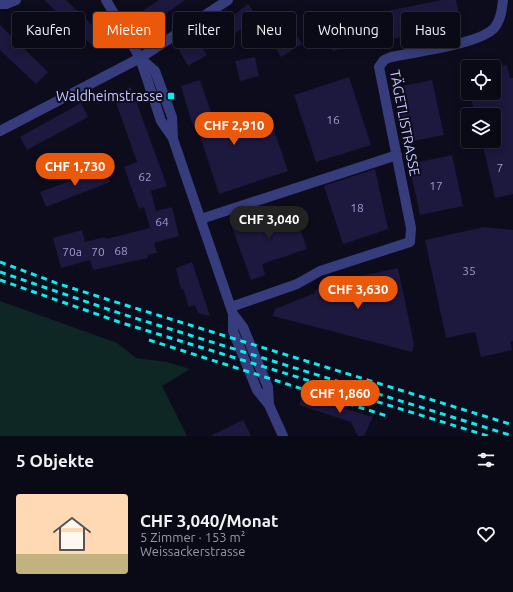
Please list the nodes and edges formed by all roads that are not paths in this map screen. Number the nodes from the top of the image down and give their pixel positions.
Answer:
1 (16, 0) edge
2 (106, 0) edge
3 (228, 0) edge
4 (502, 0) edge
5 (0, 4) edge
6 (140, 58) junction
7 (0, 132) edge
8 (397, 155) junction
9 (201, 219) junction
10 (232, 311) junction
11 (283, 436) edge

1 - 5 street
2 - 6 street
3 - 6 street
4 - 8 street, TÄGETLISTRASSE
6 - 7 street
6 - 9 street
8 - 9 street
8 - 10 street, TÄGETLISTRASSE
9 - 10 street
10 - 11 street

